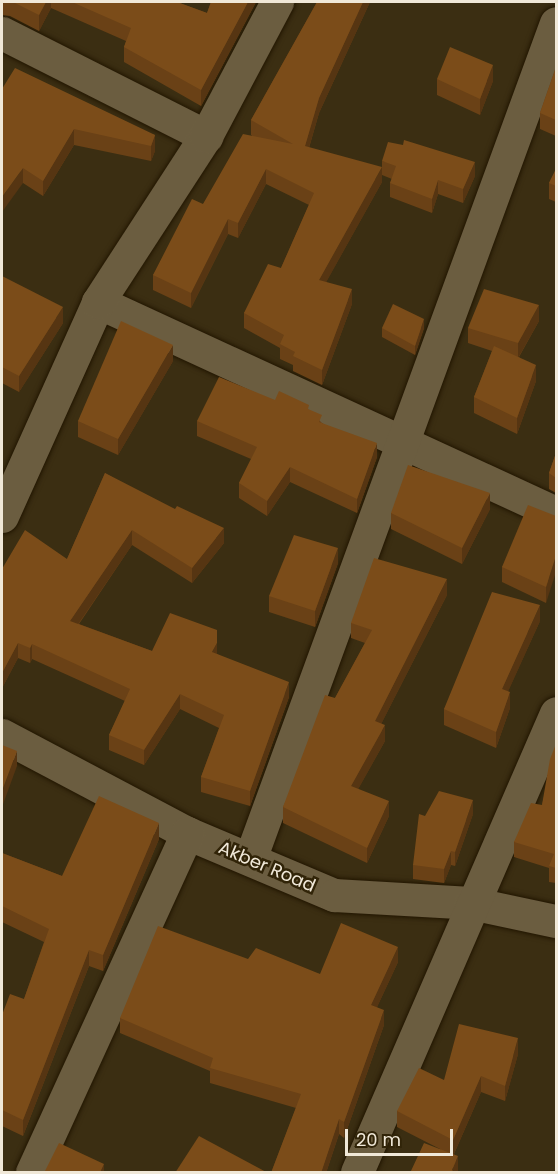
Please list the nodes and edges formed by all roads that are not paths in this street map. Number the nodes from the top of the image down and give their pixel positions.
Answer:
1 (277, 2) edge
2 (556, 23) edge
3 (2, 33) edge
4 (206, 136) junction
5 (98, 302) junction
6 (403, 442) junction
7 (556, 513) edge
8 (2, 516) edge
9 (556, 713) edge
10 (2, 735) edge
11 (187, 832) junction
12 (250, 859) junction
13 (471, 903) junction
14 (556, 921) edge
15 (32, 1173) edge
16 (357, 1173) edge

1 - 4 street
2 - 6 street
3 - 4 street
4 - 5 street
5 - 6 street
5 - 8 street
6 - 7 street
6 - 12 street
9 - 13 street
10 - 11 street, Akber Road
11 - 12 street, Akber Road
11 - 15 street
12 - 13 street, Akber Road
13 - 14 street, Akber Road
13 - 16 street

